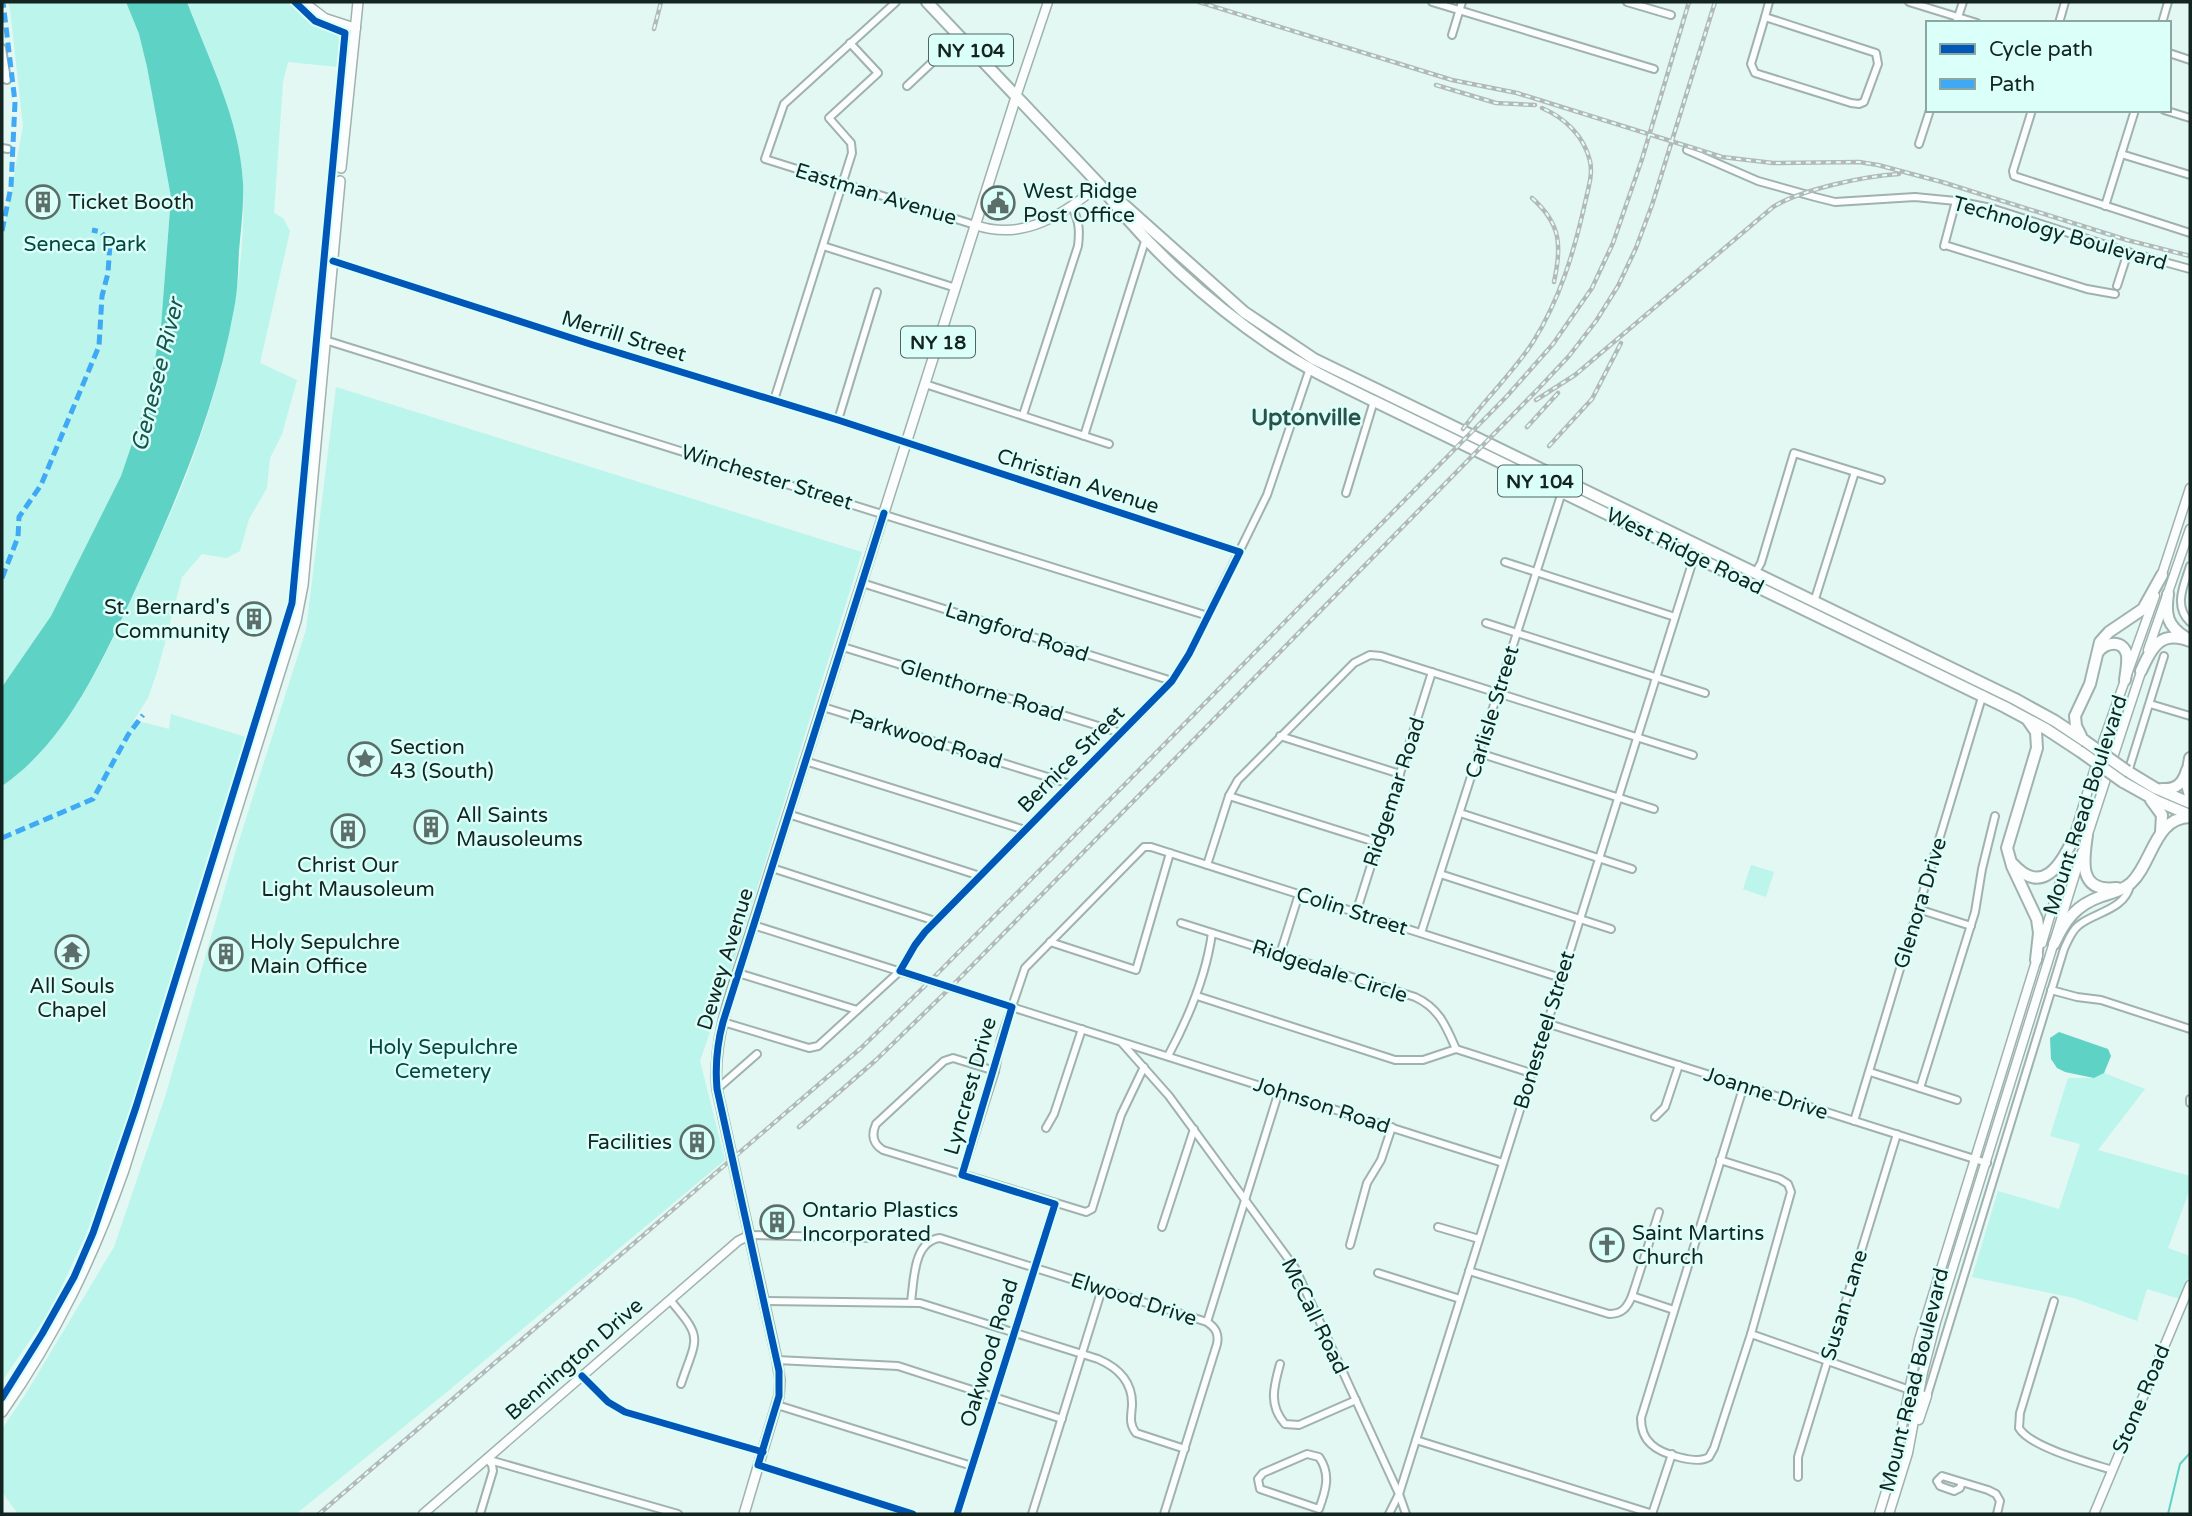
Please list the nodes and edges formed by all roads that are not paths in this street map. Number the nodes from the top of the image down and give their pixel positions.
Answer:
1 (304, 2) edge
2 (358, 2) edge
3 (896, 2) edge
4 (927, 2) edge
5 (1048, 2) edge
6 (1432, 2) edge
7 (1462, 2) edge
8 (1627, 2) edge
9 (1769, 2) edge
10 (1909, 2) edge
11 (1963, 2) edge
12 (2065, 2) edge
13 (2168, 2) edge
14 (1459, 10) junction
15 (1671, 15) dead end
16 (1765, 17) junction
17 (1957, 20) edge
18 (2060, 21) edge
19 (2163, 21) edge
20 (356, 28) junction
21 (1452, 35) dead end
22 (959, 37) junction
23 (850, 43) junction
24 (2, 48) edge
25 (2171, 54) edge
26 (2190, 60) edge
27 (1654, 69) dead end
28 (4, 79) edge
29 (907, 86) dead end
30 (1016, 97) junction
31 (1929, 112) edge
32 (2031, 112) edge
33 (2134, 112) edge
34 (2170, 112) edge
35 (2190, 118) edge
36 (1919, 145) dead end
37 (1687, 150) dead end
38 (2121, 154) junction
39 (341, 168) dead end
40 (2190, 175) edge
41 (340, 181) dead end
42 (843, 183) junction
43 (1100, 185) junction
44 (1956, 201) junction
45 (2105, 206) junction
46 (1072, 207) junction
47 (975, 225) junction
48 (2190, 233) edge
49 (1146, 238) junction
50 (823, 246) junction
51 (2128, 252) junction
52 (332, 261) junction
53 (2190, 269) edge
54 (956, 288) junction
55 (877, 292) dead end
56 (325, 340) junction
57 (1312, 364) junction
58 (925, 384) junction
59 (774, 400) junction
60 (1374, 401) junction
61 (1023, 415) junction
62 (838, 421) junction
63 (1084, 436) junction
64 (906, 443) junction
65 (1109, 444) dead end
66 (1855, 472) junction
67 (1881, 480) dead end
68 (2190, 488) edge
69 (1562, 492) junction
70 (1346, 493) dead end
71 (884, 513) junction
72 (2190, 529) edge
73 (2190, 536) edge
74 (2186, 546) junction
75 (1696, 550) junction
76 (1240, 552) junction
77 (1505, 562) dead end
78 (2190, 566) edge
79 (1535, 572) junction
80 (1755, 573) junction
81 (2162, 575) junction
82 (862, 583) junction
83 (2168, 594) junction
84 (1814, 602) junction
85 (1208, 616) junction
86 (1675, 617) junction
87 (2190, 622) edge
88 (1486, 623) dead end
89 (1517, 632) junction
90 (2190, 641) edge
91 (842, 646) junction
92 (2164, 656) dead end
93 (2096, 657) junction
94 (2141, 671) junction
95 (1432, 672) junction
96 (1656, 677) junction
97 (2125, 680) junction
98 (1172, 681) junction
99 (1984, 691) junction
100 (1498, 692) junction
101 (1705, 693) dead end
102 (2150, 704) junction
103 (823, 707) junction
104 (2078, 708) junction
105 (2043, 714) junction
106 (2022, 715) junction
107 (2190, 716) edge
108 (1121, 733) junction
109 (1280, 736) junction
110 (1637, 737) junction
111 (2066, 741) junction
112 (2083, 746) junction
113 (1479, 753) junction
114 (2035, 753) junction
115 (1693, 755) dead end
116 (2190, 758) edge
117 (805, 761) junction
118 (2187, 771) junction
119 (1400, 775) junction
120 (2126, 775) junction
121 (1070, 784) junction
122 (2151, 786) junction
123 (2140, 792) junction
124 (1229, 796) junction
125 (2190, 796) edge
126 (1618, 798) junction
127 (2190, 803) edge
128 (1654, 809) dead end
129 (1460, 813) junction
130 (788, 814) junction
131 (1996, 816) dead end
132 (2190, 816) edge
133 (1025, 830) junction
134 (2087, 835) junction
135 (2158, 838) junction
136 (2073, 839) junction
137 (1378, 843) junction
138 (1144, 847) joint
139 (1170, 853) junction
140 (2008, 855) junction
141 (1599, 858) junction
142 (1207, 864) junction
143 (772, 868) junction
144 (1632, 869) dead end
145 (1440, 874) junction
146 (980, 876) junction
147 (2130, 884) junction
148 (1299, 894) junction
149 (1918, 909) junction
150 (1356, 913) junction
151 (1580, 918) junction
152 (935, 921) junction
153 (1181, 923) dead end
154 (753, 925) junction
155 (1971, 926) junction
156 (1611, 929) dead end
157 (1212, 933) junction
158 (1421, 933) junction
159 (1050, 942) junction
160 (2054, 944) junction
161 (1280, 954) junction
162 (2036, 960) junction
163 (901, 971) junction
164 (738, 973) junction
165 (1561, 978) junction
166 (2051, 990) junction
167 (1197, 996) junction
168 (1012, 1007) junction
169 (857, 1010) junction
170 (723, 1022) junction
171 (1546, 1023) junction
172 (1082, 1029) junction
173 (2190, 1029) edge
174 (1121, 1042) junction
175 (1142, 1048) junction
176 (1455, 1049) junction
177 (757, 1054) dead end
178 (1168, 1056) junction
179 (1679, 1065) junction
180 (1144, 1067) junction
181 (995, 1071) junction
182 (1870, 1072) junction
183 (1531, 1073) junction
184 (1744, 1086) junction
185 (1920, 1088) junction
186 (717, 1089) junction
187 (1279, 1091) junction
188 (1958, 1100) dead end
189 (1655, 1117) dead end
190 (1854, 1121) junction
191 (1985, 1125) junction
192 (1392, 1127) junction
193 (1046, 1128) dead end
194 (1997, 1128) junction
195 (1194, 1129) junction
196 (2007, 1131) junction
197 (1897, 1134) junction
198 (1975, 1159) junction
199 (1720, 1160) junction
200 (1503, 1163) junction
201 (1987, 1163) junction
202 (962, 1175) junction
203 (1245, 1199) junction
204 (1055, 1204) junction
205 (1658, 1212) dead end
206 (1162, 1227) dead end
207 (1438, 1227) dead end
208 (750, 1235) junction
209 (873, 1238) dead end
210 (1479, 1239) junction
211 (1350, 1245) dead end
212 (1034, 1267) junction
213 (1469, 1271) junction
214 (1378, 1273) dead end
215 (2190, 1285) edge
216 (1102, 1289) junction
217 (1632, 1296) junction
218 (1460, 1299) junction
219 (670, 1300) junction
220 (765, 1301) junction
221 (2054, 1301) dead end
222 (911, 1302) junction
223 (1674, 1310) junction
224 (1207, 1322) junction
225 (1013, 1332) junction
226 (1751, 1334) junction
227 (1082, 1354) junction
228 (777, 1360) junction
229 (1827, 1361) junction
230 (1280, 1364) dead end
231 (582, 1376) junction
232 (681, 1384) dead end
233 (1909, 1390) junction
234 (1923, 1394) junction
235 (994, 1397) junction
236 (1356, 1400) junction
237 (777, 1405) junction
238 (2, 1412) edge
239 (1062, 1419) junction
240 (1416, 1440) junction
241 (1185, 1449) junction
242 (763, 1451) junction
243 (1672, 1454) junction
244 (486, 1459) junction
245 (758, 1465) junction
246 (972, 1466) junction
247 (2112, 1470) junction
248 (1798, 1477) dead end
249 (1962, 1482) dead end
250 (1399, 1494) junction
251 (1318, 1511) edge
252 (423, 1514) edge
253 (480, 1514) edge
254 (678, 1514) edge
255 (744, 1514) edge
256 (913, 1514) edge
257 (957, 1514) edge
258 (1032, 1514) edge
259 (1164, 1514) edge
260 (1389, 1514) edge
261 (1406, 1514) edge
262 (1652, 1514) edge
263 (1879, 1514) edge
264 (1889, 1514) edge
265 (1997, 1514) edge
266 (2094, 1514) edge

1 - 20 main road
2 - 20 main road
3 - 23 street
4 - 22 highway, West Ridge Road / NY 104
5 - 30 main road, Dewey Avenue
6 - 14 street
7 - 14 street
8 - 15 street
9 - 16 street
10 - 17 street
11 - 17 street
12 - 18 street
13 - 19 street
14 - 21 street
14 - 27 street
16 - 16 street
20 - 39 main road
22 - 29 street
22 - 30 highway, West Ridge Road / NY 104
23 - 42 street
23 - 42 street, Eastman Avenue
24 - 28 street
25 - 26 street
30 - 43 highway, West Ridge Road / NY 104
30 - 47 main road, Dewey Avenue / NY 18
31 - 36 street
32 - 45 street
33 - 38 street
34 - 35 street
37 - 44 street, Technology Boulevard
38 - 40 street
38 - 45 street
41 - 52 main road
42 - 47 street, Eastman Avenue
42 - 50 street
43 - 46 main road, Eastman Avenue
43 - 49 highway, West Ridge Road / NY 104
43 - 57 highway, West Ridge Road / NY 104
44 - 51 street, Technology Boulevard
44 - 51 street
45 - 48 street
46 - 47 main road, Eastman Avenue
46 - 61 street
47 - 54 main road, Dewey Avenue / NY 18
49 - 57 highway, West Ridge Road / NY 104
49 - 63 street
50 - 54 street
50 - 59 street
51 - 53 street, Technology Boulevard
52 - 56 main road
52 - 59 street, Merrill Street
54 - 58 main road, Dewey Avenue / NY 18
55 - 62 street
56 - 71 street, Winchester Street
56 - 238 main road
57 - 60 highway, West Ridge Road / NY 104
57 - 75 highway, West Ridge Road / NY 104
57 - 76 street, Bernice Street
58 - 61 street
58 - 64 main road, Dewey Avenue / NY 18
59 - 62 street, Merrill Street
60 - 69 highway, West Ridge Road / NY 104
60 - 70 street
61 - 63 street
62 - 64 street, Merrill Street
63 - 65 street
64 - 71 main road, Dewey Avenue / NY 18
64 - 76 street, Christian Avenue
66 - 67 street
66 - 80 street
66 - 84 street
68 - 81 main road, Mount Read Boulevard
69 - 75 highway, West Ridge Road / NY 104
69 - 79 street, Carlisle Street
71 - 82 main road, Dewey Avenue / NY 18
71 - 85 street, Winchester Street
72 - 74 main road, Mount Read Boulevard
73 - 74 main road
74 - 83 main road, Mount Read Boulevard
75 - 80 highway, West Ridge Road / NY 104
75 - 86 street, Bonesteel Street
75 - 99 highway, West Ridge Road / NY 104
76 - 85 street, Bernice Street
77 - 79 street
78 - 87 street
79 - 86 street
79 - 89 street, Carlisle Street
80 - 84 highway, West Ridge Road / NY 104
81 - 93 highway
81 - 97 main road, Mount Read Boulevard
82 - 91 main road, Dewey Avenue / NY 18
82 - 98 street, Langford Road
83 - 90 highway
83 - 94 main road, Mount Read Boulevard
84 - 99 highway, West Ridge Road / NY 104
85 - 98 street, Bernice Street
86 - 96 street, Bonesteel Street
88 - 89 street
89 - 96 street
89 - 100 street, Carlisle Street
90 - 94 highway
91 - 103 main road, Dewey Avenue / NY 18
91 - 108 street, Glenthorne Road
92 - 102 street, Mount Read Boulevard
93 - 97 highway
93 - 104 highway
94 - 134 main road, Mount Read Boulevard
95 - 100 street
95 - 109 street
95 - 119 street, Ridgemar Road
96 - 101 street
96 - 110 street, Bonesteel Street
97 - 136 main road, Mount Read Boulevard
98 - 108 street, Bernice Street
99 - 105 highway, West Ridge Road / NY 104
99 - 106 highway, West Ridge Road / NY 104
99 - 149 street, Glenora Drive
100 - 110 street
100 - 113 street, Carlisle Street
102 - 107 street
102 - 120 street, Mount Read Boulevard
103 - 117 main road, Dewey Avenue / NY 18
103 - 121 street, Parkwood Road
104 - 105 highway
104 - 112 highway
105 - 112 highway, West Ridge Road / NY 104
106 - 111 highway, West Ridge Road / NY 104
106 - 114 highway
108 - 121 street, Bernice Street
109 - 119 street
109 - 124 street
110 - 115 street
110 - 126 street, Bonesteel Street
111 - 112 highway, West Ridge Road / NY 104
111 - 114 highway
112 - 120 highway, West Ridge Road / NY 104, bridge
113 - 126 street
113 - 129 street, Carlisle Street
114 - 140 highway
116 - 118 highway
117 - 130 main road, Dewey Avenue / NY 18
117 - 133 street
118 - 122 highway
118 - 125 highway
119 - 137 street, Ridgemar Road
120 - 122 highway, West Ridge Road / NY 104
120 - 123 highway, West Ridge Road / NY 104
121 - 133 street, Bernice Street
122 - 127 highway, West Ridge Road / NY 104
123 - 132 highway, West Ridge Road / NY 104
123 - 135 highway
124 - 137 street
124 - 142 street
126 - 128 street
126 - 141 street, Bonesteel Street
129 - 141 street
129 - 145 street, Carlisle Street
130 - 143 main road, Dewey Avenue / NY 18
130 - 146 street
131 - 155 street
132 - 135 highway
133 - 146 street, Bernice Street
134 - 147 highway
134 - 160 main road, Mount Read Boulevard
135 - 147 highway
136 - 140 highway
136 - 162 main road, Mount Read Boulevard
137 - 150 street, Ridgemar Road
138 - 139 street, Colin Street
138 - 159 street, Lyncrest Drive
139 - 142 street, Colin Street
139 - 159 street
140 - 162 highway
141 - 144 street
141 - 151 street, Bonesteel Street
142 - 148 street, Colin Street
143 - 152 street
143 - 154 main road, Dewey Avenue / NY 18
145 - 151 street
145 - 158 street, Carlisle Street
146 - 152 street, Bernice Street
147 - 160 highway
147 - 166 street, Mount Read Boulevard
148 - 150 street, Colin Street
148 - 161 street
149 - 155 street
149 - 182 street, Glenora Drive
150 - 158 street, Colin Street
151 - 156 street
151 - 165 street, Bonesteel Street
152 - 163 street, Bernice Street
153 - 157 street, Ridgedale Circle
154 - 163 street, McCall Road
154 - 164 main road, Dewey Avenue / NY 18
155 - 185 street
157 - 161 street, Ridgedale Circle
157 - 167 street
158 - 165 street, Colin Street
159 - 168 street, Lyncrest Drive
160 - 194 main road, Mount Read Boulevard
161 - 176 street, Ridgedale Circle
162 - 191 main road, Mount Read Boulevard
163 - 168 street, McCall Road
163 - 169 street, Bernice Street
164 - 169 street
164 - 170 main road, Dewey Avenue / NY 18
165 - 171 street, Bonesteel Street
166 - 173 street
166 - 196 street, Mount Read Boulevard
167 - 176 street
167 - 178 street
168 - 172 street, McCall Road
168 - 181 street, Lyncrest Drive
169 - 170 street, Bernice Street
170 - 186 main road, Dewey Avenue / NY 18
171 - 179 street, Joanne Drive
171 - 183 street, Bonesteel Street
172 - 174 street, McCall Road
172 - 193 street
174 - 175 street, McCall Road
174 - 180 street, McCall Road
175 - 178 street, Johnson Road
175 - 180 street
176 - 183 street
177 - 186 street
178 - 187 street, Johnson Road
179 - 184 street, Joanne Drive
179 - 189 street
180 - 195 street, McCall Road
180 - 204 street
181 - 202 street, Lyncrest Drive
181 - 202 street
182 - 185 street
182 - 190 street, Glenora Drive
183 - 200 street, Bonesteel Street
184 - 190 street, Joanne Drive
184 - 199 street
185 - 188 street
186 - 208 main road, Dewey Avenue / NY 18
187 - 192 street, Johnson Road
187 - 203 street
190 - 197 street, Joanne Drive
191 - 194 street
191 - 198 main road, Mount Read Boulevard
192 - 200 street, Johnson Road
192 - 211 street
194 - 196 street
194 - 201 main road, Mount Read Boulevard
195 - 203 street, McCall Road
195 - 206 street
196 - 234 street, Mount Read Boulevard
197 - 198 street, Joanne Drive
197 - 229 street, Susan Lane
198 - 201 street, Joanne Drive
198 - 233 main road, Mount Read Boulevard
199 - 223 street
199 - 226 street
200 - 210 street, Bonesteel Street
201 - 234 main road, Mount Read Boulevard
202 - 204 street
203 - 224 street
203 - 236 street, McCall Road
204 - 212 street, Oakwood Road
205 - 217 street
207 - 210 street
208 - 209 street
208 - 219 main road, Bennington Drive
208 - 220 main road, Dewey Avenue / NY 18
210 - 213 street, Bonesteel Street
212 - 216 street, Elwood Drive
212 - 222 street, Elwood Drive
212 - 225 street, Oakwood Road
213 - 217 street
213 - 218 street, Bonesteel Street
214 - 218 street
215 - 247 main road, Stone Road
216 - 224 street, Elwood Drive
216 - 227 street
217 - 223 street
218 - 240 street, Bonesteel Street
219 - 231 main road, Bennington Drive
219 - 232 street
220 - 222 street
220 - 228 main road, Dewey Avenue / NY 18
221 - 247 street
222 - 225 street
223 - 243 street
224 - 241 street, Elwood Drive
225 - 227 street
225 - 235 street, Oakwood Road
226 - 229 street
226 - 243 street
227 - 239 street
227 - 241 street
228 - 235 street
228 - 237 main road, Dewey Avenue / NY 18
229 - 233 street
229 - 248 street, Susan Lane
230 - 236 street
231 - 242 street
231 - 244 main road, Bennington Drive
233 - 234 street
233 - 263 main road, Mount Read Boulevard
234 - 264 main road, Mount Read Boulevard
235 - 239 street
235 - 246 street, Oakwood Road
236 - 250 street, McCall Road
237 - 242 main road, Dewey Avenue / NY 18
237 - 246 street
239 - 258 street
240 - 250 street, Bonesteel Street
240 - 262 street
241 - 259 street, Elwood Drive
242 - 245 main road, Dewey Avenue / NY 18
243 - 262 street
244 - 252 main road, Bennington Drive
244 - 253 street
244 - 254 street
245 - 255 main road, Dewey Avenue / NY 18
245 - 256 street
246 - 257 street, Oakwood Road
247 - 266 main road, Stone Road
249 - 265 street
250 - 260 street, Bonesteel Street
250 - 261 street, McCall Road
251 - 251 street

